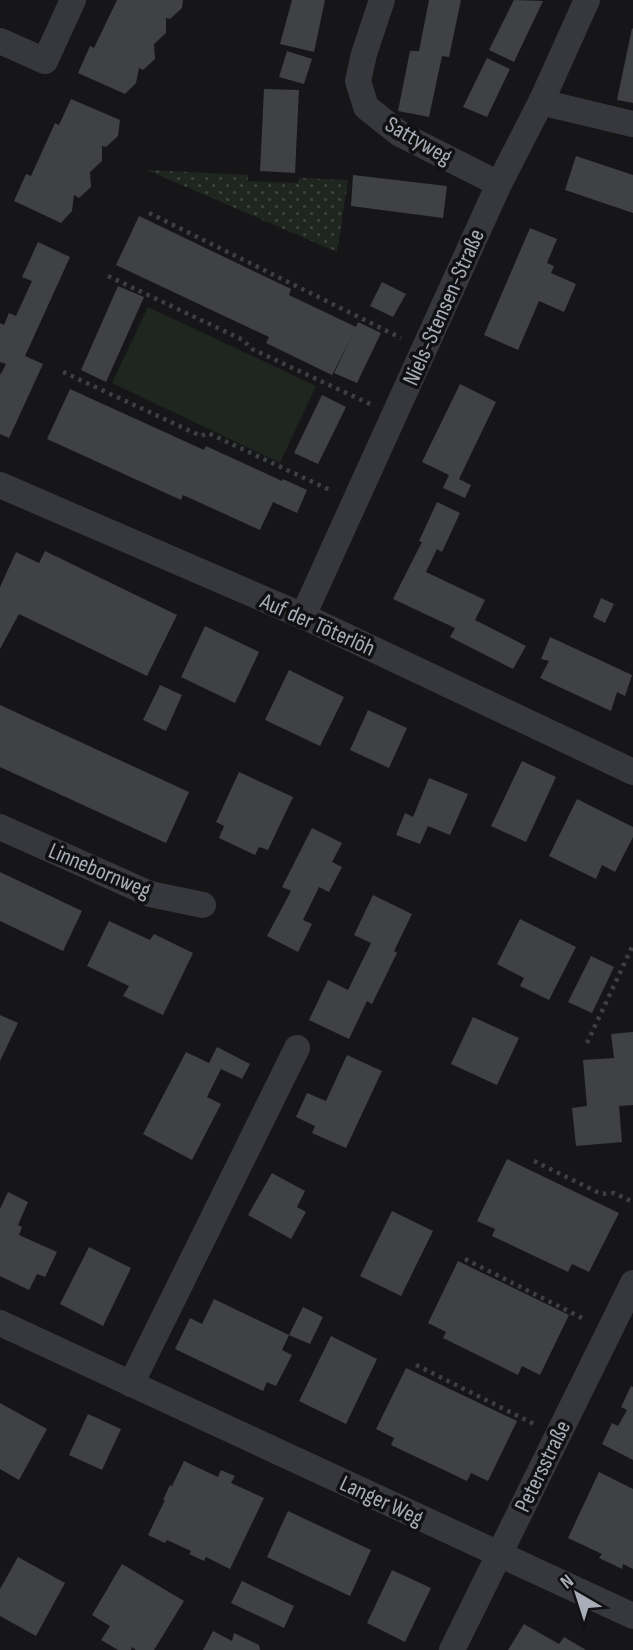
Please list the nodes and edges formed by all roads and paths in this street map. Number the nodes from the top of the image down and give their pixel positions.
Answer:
1 (73, 0) edge
2 (382, 0) edge
3 (587, 0) edge
4 (0, 41) edge
5 (542, 100) junction
6 (633, 124) edge
7 (499, 184) junction
8 (149, 213) dead end
9 (108, 276) dead end
10 (424, 350) junction
11 (63, 372) dead end
12 (394, 415) junction
13 (0, 485) edge
14 (355, 501) junction
15 (303, 616) junction
16 (633, 772) edge
17 (0, 827) edge
18 (203, 905) dead end
19 (633, 945) edge
20 (587, 1043) dead end
21 (298, 1048) dead end
22 (534, 1161) dead end
23 (633, 1202) edge
24 (465, 1259) dead end
25 (633, 1283) edge
26 (0, 1323) edge
27 (609, 1332) junction
28 (416, 1365) dead end
29 (131, 1384) junction
30 (557, 1436) junction
31 (499, 1554) junction
32 (633, 1616) edge
33 (452, 1650) edge

1 - 4 street
2 - 7 street, Sattyweg
3 - 5 street, Niels-Stensen-Straße
5 - 6 street
5 - 7 street, Niels-Stensen-Straße
7 - 10 street, Niels-Stensen-Straße
8 - 10 path
9 - 12 path
10 - 12 street, Niels-Stensen-Straße
11 - 14 path
12 - 14 street, Niels-Stensen-Straße
13 - 15 street, Auf der Töterlöh
14 - 15 street, Niels-Stensen-Straße
15 - 16 street, Auf der Töterlöh
17 - 18 street, Linnebornweg
19 - 20 path
21 - 29 street
22 - 23 path
24 - 27 path
25 - 27 street, Petersstraße
26 - 29 street, Langer Weg
27 - 30 street, Petersstraße
28 - 30 path
29 - 31 street, Langer Weg
30 - 31 street, Petersstraße
31 - 32 street, Langer Weg
31 - 33 street, Petersstraße

